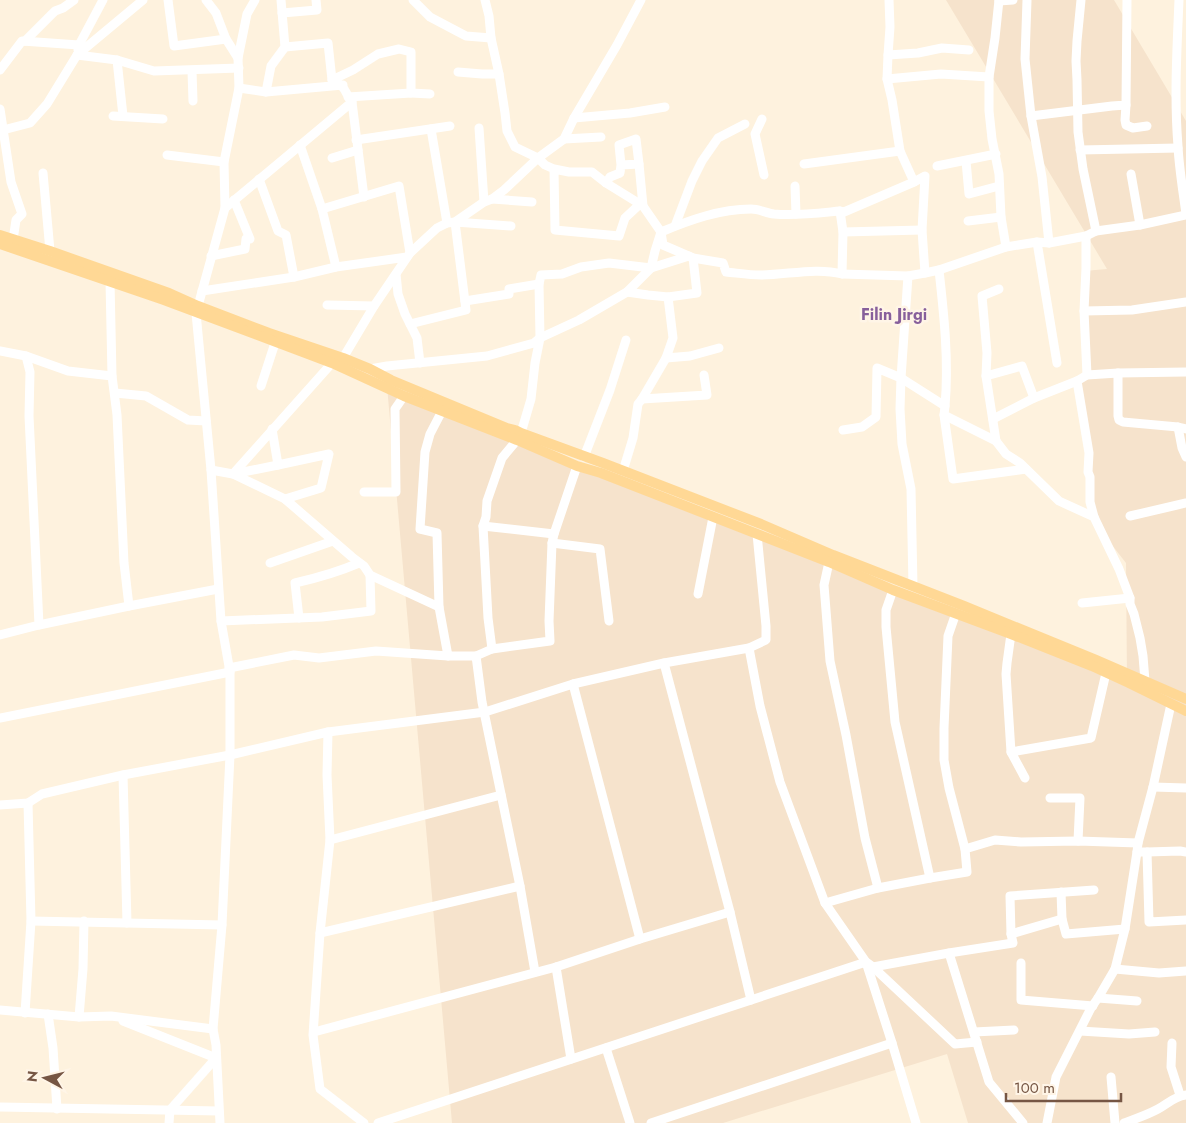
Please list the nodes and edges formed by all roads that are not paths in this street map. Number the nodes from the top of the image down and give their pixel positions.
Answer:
1 (74, 0) edge
2 (103, 0) edge
3 (143, 0) edge
4 (168, 0) edge
5 (206, 0) edge
6 (256, 0) edge
7 (281, 0) edge
8 (316, 0) edge
9 (413, 0) edge
10 (485, 0) edge
11 (641, 0) edge
12 (889, 0) edge
13 (1013, 0) edge
14 (1027, 0) edge
15 (1081, 0) edge
16 (1127, 0) edge
17 (1179, 0) edge
18 (999, 1) edge
19 (282, 13) junction
20 (226, 38) junction
21 (491, 38) junction
22 (25, 41) junction
23 (79, 45) junction
24 (285, 47) junction
25 (969, 50) dead end
26 (77, 55) junction
27 (888, 55) junction
28 (238, 58) junction
29 (117, 60) junction
30 (239, 68) junction
31 (0, 70) edge
32 (192, 70) junction
33 (458, 72) dead end
34 (499, 74) junction
35 (989, 77) junction
36 (887, 79) junction
37 (332, 80) junction
38 (342, 85) junction
39 (239, 88) junction
40 (266, 92) junction
41 (411, 94) junction
42 (430, 94) dead end
43 (350, 99) junction
44 (192, 101) dead end
45 (1126, 105) junction
46 (665, 107) dead end
47 (0, 109) edge
48 (1078, 110) junction
49 (1032, 116) junction
50 (574, 118) junction
51 (163, 119) dead end
52 (762, 119) dead end
53 (745, 124) dead end
54 (450, 126) dead end
55 (1147, 126) dead end
56 (480, 128) dead end
57 (431, 129) junction
58 (2, 130) edge
59 (601, 137) dead end
60 (564, 139) junction
61 (356, 140) junction
62 (300, 146) junction
63 (1178, 148) junction
64 (358, 150) junction
65 (1080, 150) junction
66 (900, 151) junction
67 (996, 154) junction
68 (167, 155) dead end
69 (332, 158) dead end
70 (538, 158) junction
71 (966, 161) junction
72 (224, 162) junction
73 (621, 164) junction
74 (639, 164) junction
75 (804, 164) dead end
76 (937, 166) dead end
77 (554, 169) junction
78 (43, 174) dead end
79 (1131, 174) dead end
80 (764, 175) dead end
81 (259, 179) junction
82 (914, 182) junction
83 (606, 183) junction
84 (795, 186) dead end
85 (1000, 186) junction
86 (364, 197) junction
87 (234, 200) junction
88 (488, 201) junction
89 (532, 202) dead end
90 (642, 205) junction
91 (225, 208) junction
92 (322, 209) junction
93 (840, 211) junction
94 (796, 214) junction
95 (1186, 215) edge
96 (1001, 217) junction
97 (968, 221) dead end
98 (451, 223) junction
99 (1140, 225) junction
100 (511, 226) dead end
101 (675, 226) junction
102 (922, 230) junction
103 (1096, 231) junction
104 (661, 232) junction
105 (843, 232) junction
106 (0, 235) edge
107 (1086, 236) junction
108 (13, 240) junction
109 (1037, 242) junction
110 (1049, 243) junction
111 (0, 244) edge
112 (1006, 247) junction
113 (50, 251) junction
114 (408, 255) junction
115 (211, 256) junction
116 (691, 257) junction
117 (336, 267) junction
118 (651, 268) junction
119 (939, 270) junction
120 (925, 273) junction
121 (396, 274) junction
122 (842, 274) junction
123 (908, 276) junction
124 (294, 277) junction
125 (110, 282) junction
126 (539, 284) junction
127 (999, 290) dead end
128 (202, 291) junction
129 (627, 292) junction
130 (668, 297) junction
131 (465, 301) junction
132 (1186, 302) edge
133 (327, 305) dead end
134 (374, 306) junction
135 (197, 309) junction
136 (1084, 311) junction
137 (410, 324) junction
138 (540, 338) junction
139 (626, 340) dead end
140 (276, 343) junction
141 (719, 348) dead end
142 (0, 351) edge
143 (26, 356) junction
144 (343, 358) junction
145 (666, 358) junction
146 (332, 363) junction
147 (420, 363) junction
148 (1057, 363) dead end
149 (370, 369) junction
150 (1186, 372) edge
151 (1118, 373) junction
152 (704, 375) dead end
153 (1087, 375) junction
154 (112, 376) junction
155 (986, 376) junction
156 (901, 378) junction
157 (1077, 381) junction
158 (261, 386) dead end
159 (115, 393) junction
160 (404, 396) junction
161 (1034, 398) junction
162 (642, 399) junction
163 (442, 411) junction
164 (944, 411) junction
165 (994, 419) junction
166 (206, 421) junction
167 (1182, 428) edge
168 (272, 429) junction
169 (843, 430) dead end
170 (519, 437) junction
171 (996, 441) junction
172 (584, 457) junction
173 (1186, 457) edge
174 (278, 465) junction
175 (577, 466) junction
176 (211, 470) junction
177 (1026, 470) junction
178 (624, 471) junction
179 (233, 474) junction
180 (653, 488) junction
181 (364, 492) dead end
182 (285, 499) junction
183 (1186, 503) edge
184 (1130, 516) dead end
185 (713, 517) junction
186 (1094, 517) junction
187 (483, 526) junction
188 (757, 534) junction
189 (553, 539) junction
190 (333, 540) junction
191 (828, 562) junction
192 (270, 563) dead end
193 (359, 563) junction
194 (370, 575) junction
195 (913, 586) junction
196 (218, 589) junction
197 (893, 590) junction
198 (698, 594) dead end
199 (1130, 598) junction
200 (1082, 603) dead end
201 (129, 606) junction
202 (439, 607) junction
203 (956, 613) junction
204 (298, 618) junction
205 (221, 621) junction
206 (609, 621) dead end
207 (39, 625) junction
208 (1011, 634) junction
209 (0, 635) edge
210 (749, 648) junction
211 (492, 649) junction
212 (448, 656) junction
213 (476, 656) junction
214 (664, 663) junction
215 (229, 670) junction
216 (1106, 672) junction
217 (1145, 681) junction
218 (573, 684) junction
219 (1186, 699) edge
220 (1171, 704) junction
221 (1186, 711) edge
222 (485, 712) junction
223 (0, 718) edge
224 (328, 732) junction
225 (1011, 752) junction
226 (230, 755) junction
227 (123, 775) junction
228 (1025, 778) dead end
229 (1153, 786) junction
230 (1186, 788) edge
231 (501, 795) junction
232 (1050, 798) dead end
233 (28, 803) junction
234 (0, 805) edge
235 (330, 840) junction
236 (1078, 841) junction
237 (965, 849) junction
238 (1141, 849) junction
239 (1184, 851) edge
240 (930, 878) junction
241 (520, 886) junction
242 (878, 888) junction
243 (1094, 890) dead end
244 (1062, 892) junction
245 (825, 903) junction
246 (730, 912) junction
247 (1062, 919) junction
248 (1186, 920) edge
249 (31, 921) junction
250 (84, 922) junction
251 (127, 923) junction
252 (222, 925) junction
253 (1125, 929) junction
254 (320, 933) junction
255 (1011, 934) junction
256 (640, 939) junction
257 (949, 952) junction
258 (1021, 963) dead end
259 (870, 964) junction
260 (556, 967) junction
261 (1115, 969) junction
262 (1186, 971) edge
263 (535, 972) junction
264 (1098, 998) junction
265 (751, 1000) junction
266 (1137, 1002) dead end
267 (1093, 1006) junction
268 (0, 1010) edge
269 (25, 1013) junction
270 (48, 1014) junction
271 (111, 1016) junction
272 (80, 1017) junction
273 (213, 1029) junction
274 (1014, 1030) dead end
275 (1080, 1031) junction
276 (314, 1032) junction
277 (1155, 1032) dead end
278 (975, 1037) junction
279 (1172, 1043) dead end
280 (892, 1044) junction
281 (606, 1048) junction
282 (216, 1058) junction
283 (571, 1059) junction
284 (1111, 1078) dead end
285 (1183, 1095) edge
286 (222, 1107) junction
287 (0, 1108) edge
288 (57, 1109) junction
289 (170, 1110) junction
290 (169, 1123) edge
291 (220, 1123) edge
292 (364, 1123) edge
293 (381, 1123) edge
294 (630, 1123) edge
295 (651, 1123) edge
296 (916, 1123) edge
297 (1023, 1123) edge
298 (1047, 1123) edge
299 (1115, 1123) edge
300 (1124, 1123) edge

1 - 22 street
2 - 23 street
3 - 26 street
4 - 20 street
5 - 20 street
6 - 28 street
7 - 19 street
8 - 19 street
9 - 21 street
10 - 21 street
11 - 50 street
12 - 27 street
13 - 18 street
14 - 49 street
15 - 48 street
16 - 45 street
17 - 63 street
18 - 35 street
19 - 24 street
20 - 28 street
21 - 34 street
22 - 23 street
22 - 31 street
23 - 26 street
24 - 37 street
24 - 40 street
25 - 27 street
26 - 29 street
26 - 58 street
27 - 36 street
28 - 30 street
29 - 32 street
29 - 51 street
30 - 32 street
30 - 39 street
32 - 44 street
33 - 34 street
34 - 70 street
35 - 36 street
35 - 67 street
36 - 66 street
37 - 38 street
37 - 41 street
38 - 40 street
38 - 43 street
39 - 40 street
39 - 72 street
41 - 42 street
41 - 43 street
43 - 61 street
43 - 62 street
45 - 48 street
45 - 55 street
46 - 50 street
47 - 58 street
48 - 49 street
48 - 65 street
49 - 110 street
50 - 60 street
52 - 80 street
53 - 101 street
54 - 57 street
56 - 88 street
57 - 61 street
57 - 98 street
58 - 108 street
59 - 60 street
60 - 70 street
61 - 64 street
62 - 81 street
62 - 92 street
63 - 65 street
63 - 95 street
64 - 69 street
64 - 86 street
65 - 103 street
66 - 75 street
66 - 82 street
67 - 71 street
67 - 85 street
68 - 72 street
70 - 77 street
70 - 88 street
71 - 76 street
71 - 85 street
72 - 91 street
73 - 74 street
73 - 74 street
73 - 83 street
74 - 90 street
77 - 83 street
77 - 90 street
78 - 113 street
79 - 99 street
81 - 87 street
81 - 124 street
82 - 93 street
82 - 102 street
83 - 90 street
84 - 94 street
85 - 96 street
86 - 92 street
86 - 114 street
87 - 91 street
87 - 115 street
88 - 89 street
88 - 98 street
90 - 104 street
91 - 115 street
92 - 117 street
93 - 94 street
93 - 105 street
94 - 101 street
95 - 99 street
96 - 97 street
96 - 112 street
98 - 100 street
98 - 114 street
98 - 131 street
99 - 103 street
101 - 104 street
102 - 105 street
102 - 120 street
103 - 107 street
104 - 116 street
104 - 118 street
105 - 122 street
106 - 108 main road
107 - 110 street
107 - 136 street
108 - 113 main road
109 - 110 street
109 - 112 street
109 - 148 street
111 - 125 main road
112 - 119 street
113 - 135 main road
114 - 117 street
114 - 121 street
115 - 128 street
116 - 118 street
116 - 122 street
116 - 130 street
117 - 124 street
118 - 126 street
118 - 129 street
119 - 120 street
119 - 164 street
120 - 123 street
121 - 134 street
121 - 137 street
122 - 123 street
123 - 156 street
124 - 128 street
125 - 135 main road
125 - 154 street
126 - 131 street
126 - 138 street
127 - 155 street
128 - 135 street
129 - 130 street
129 - 138 street
130 - 145 street
131 - 137 street
132 - 136 street
133 - 134 street
134 - 144 street
135 - 140 main road
135 - 144 main road
135 - 166 street
136 - 153 street
137 - 147 street
138 - 147 street
138 - 170 street
139 - 172 street
140 - 146 main road
140 - 158 street
141 - 145 street
142 - 143 street
143 - 154 street
143 - 207 street
144 - 149 main road
145 - 162 street
146 - 160 main road
146 - 168 street
147 - 149 street
149 - 170 main road
150 - 151 street
151 - 153 street
151 - 167 street
152 - 162 street
153 - 157 street
154 - 159 street
155 - 161 street
155 - 165 street
156 - 164 street
156 - 169 street
156 - 195 street
157 - 161 street
157 - 186 street
159 - 166 street
159 - 201 street
160 - 163 main road
160 - 181 street
161 - 165 street
162 - 178 street
163 - 170 main road
163 - 202 street
164 - 171 street
164 - 177 street
165 - 171 street
166 - 176 street
167 - 173 street
168 - 174 street
168 - 179 street
170 - 172 main road
170 - 175 main road
170 - 187 street
171 - 177 street
172 - 178 main road
174 - 179 street
174 - 182 street
175 - 180 main road
175 - 189 street
176 - 179 street
176 - 196 street
177 - 186 street
178 - 180 main road
179 - 182 street
180 - 185 main road
180 - 195 main road
182 - 190 street
183 - 184 street
185 - 188 main road
185 - 198 street
186 - 199 street
187 - 189 street
187 - 211 street
188 - 191 main road
188 - 210 street
189 - 206 street
189 - 211 street
190 - 192 street
190 - 193 street
191 - 197 main road
191 - 242 street
193 - 194 street
193 - 204 street
194 - 202 street
194 - 204 street
195 - 217 main road
196 - 201 street
196 - 205 street
197 - 203 main road
197 - 240 street
199 - 200 street
199 - 217 street
201 - 207 street
202 - 212 street
203 - 208 main road
203 - 237 street
204 - 205 street
205 - 215 street
207 - 209 street
208 - 216 main road
208 - 225 street
210 - 214 street
210 - 245 street
211 - 213 street
212 - 213 street
212 - 215 street
213 - 222 street
214 - 218 street
214 - 246 street
215 - 223 street
215 - 226 street
216 - 220 main road
216 - 225 street
217 - 219 main road
218 - 222 street
218 - 256 street
220 - 221 main road
220 - 229 street
222 - 224 street
222 - 231 street
224 - 226 street
224 - 235 street
225 - 228 street
226 - 227 street
226 - 252 street
227 - 233 street
227 - 251 street
229 - 230 street
229 - 238 street
231 - 235 street
231 - 241 street
232 - 236 street
233 - 234 street
233 - 249 street
235 - 254 street
236 - 237 street
236 - 238 street
237 - 240 street
238 - 239 street
238 - 248 street
238 - 253 street
240 - 242 street
241 - 254 street
241 - 263 street
242 - 245 street
243 - 244 street
244 - 247 street
244 - 255 street
245 - 259 street
246 - 256 street
246 - 265 street
247 - 253 street
247 - 255 street
249 - 250 street
249 - 269 street
250 - 251 street
250 - 272 street
251 - 252 street
252 - 273 street
253 - 261 street
254 - 276 street
255 - 257 street
256 - 260 street
257 - 259 street
257 - 278 street
258 - 267 street
259 - 265 street
259 - 278 street
259 - 280 street
260 - 263 street
260 - 283 street
261 - 262 street
261 - 264 street
263 - 276 street
264 - 266 street
264 - 267 street
265 - 281 street
267 - 275 street
268 - 269 street
269 - 270 street
270 - 272 street
270 - 288 street
271 - 272 street
271 - 273 street
271 - 282 street
273 - 282 street
274 - 278 street
275 - 277 street
275 - 298 street
276 - 292 street
278 - 297 street
279 - 285 street
280 - 295 street
280 - 296 street
281 - 283 street
281 - 294 street
282 - 286 street
282 - 289 street
283 - 293 street
284 - 299 street
285 - 300 street
286 - 289 street
286 - 291 street
287 - 288 street
288 - 289 street
289 - 290 street

